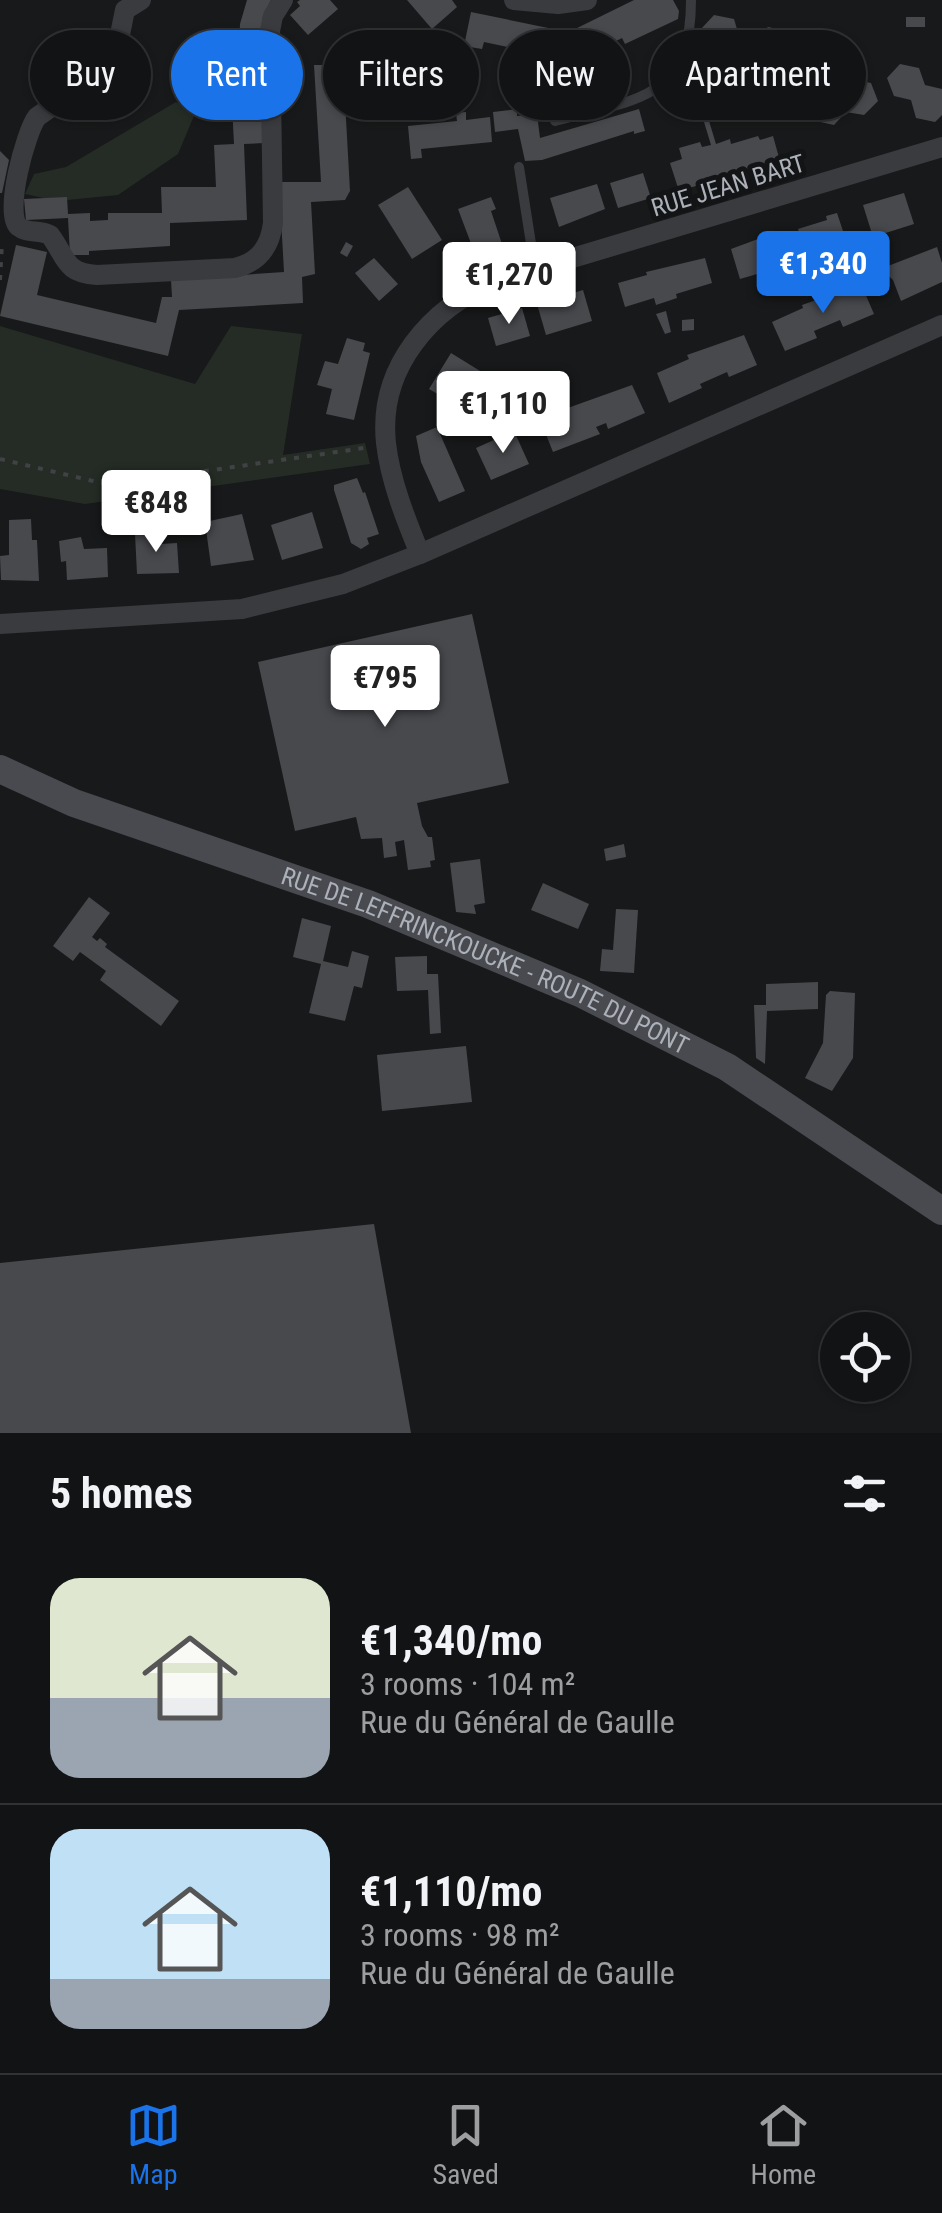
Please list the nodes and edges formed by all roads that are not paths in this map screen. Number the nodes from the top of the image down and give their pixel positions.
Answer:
1 (141, 0) edge
2 (283, 0) edge
3 (514, 0) edge
4 (587, 0) edge
5 (691, 0) edge
6 (556, 121) dead end
7 (942, 147) edge
8 (519, 167) dead end
9 (6, 223) edge
10 (535, 270) junction
11 (942, 325) edge
12 (420, 554) junction
13 (0, 624) edge
14 (0, 770) edge
15 (942, 1211) edge

1 - 9 street
2 - 9 street
3 - 4 street
5 - 6 lane
7 - 10 street, RUE JEAN BART
8 - 10 lane
10 - 12 street, RUE JEAN BART
11 - 12 street
12 - 13 street
14 - 15 main road, RUE DE LEFFRINCKOUCKE - ROUTE DU PONT

